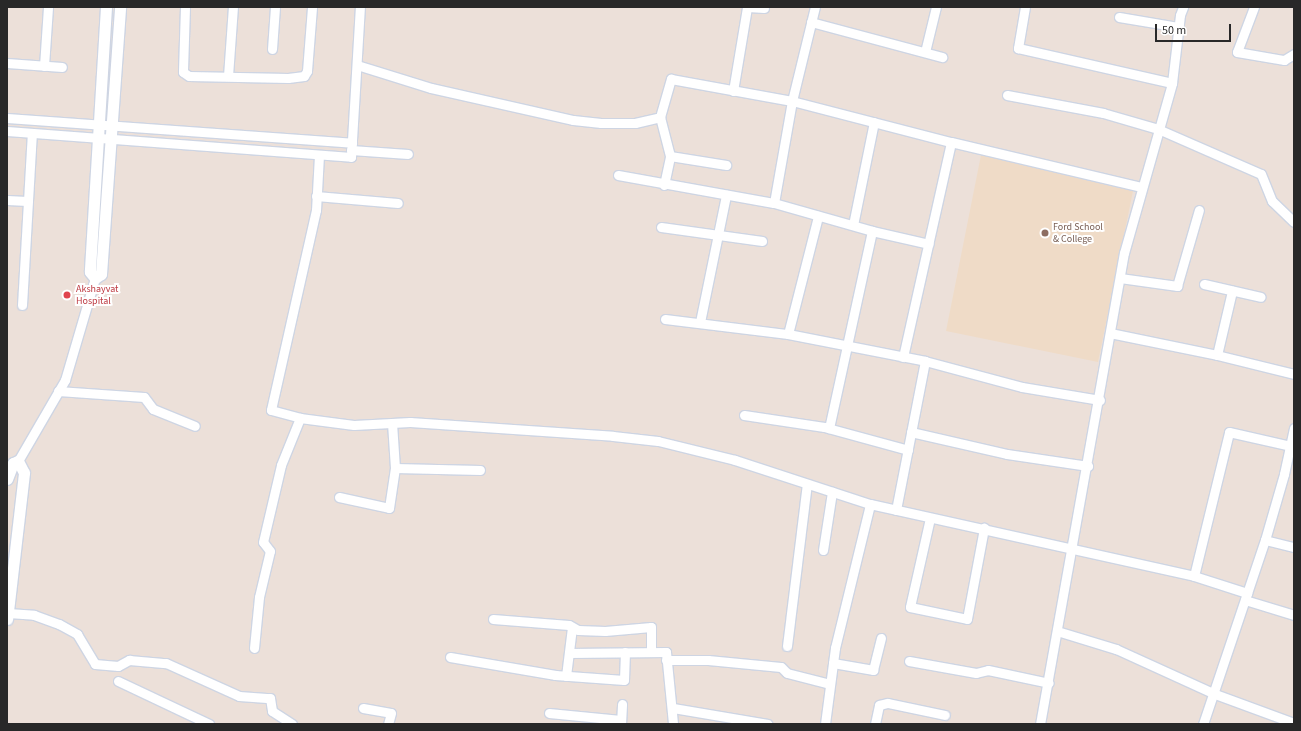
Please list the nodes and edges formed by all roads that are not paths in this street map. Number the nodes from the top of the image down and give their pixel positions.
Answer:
1 (48, 7) edge
2 (106, 7) edge
3 (120, 7) edge
4 (185, 7) edge
5 (233, 7) edge
6 (275, 7) edge
7 (312, 7) edge
8 (360, 7) edge
9 (747, 7) edge
10 (815, 7) edge
11 (936, 7) edge
12 (1025, 7) edge
13 (1183, 7) edge
14 (1254, 7) edge
15 (764, 8) dead end
16 (1119, 17) dead end
17 (811, 22) junction
18 (1178, 27) junction
19 (272, 50) dead end
20 (924, 52) junction
21 (1294, 54) edge
22 (942, 57) dead end
23 (7, 63) edge
24 (356, 65) junction
25 (44, 66) junction
26 (62, 67) dead end
27 (228, 76) junction
28 (1172, 83) junction
29 (733, 91) junction
30 (1007, 95) dead end
31 (792, 101) junction
32 (660, 117) junction
33 (7, 118) edge
34 (874, 122) junction
35 (98, 125) junction
36 (112, 126) junction
37 (1158, 128) junction
38 (7, 131) edge
39 (32, 133) junction
40 (97, 138) junction
41 (111, 139) junction
42 (951, 142) junction
43 (351, 150) junction
44 (319, 154) junction
45 (408, 154) dead end
46 (670, 156) junction
47 (726, 165) dead end
48 (618, 175) dead end
49 (664, 185) junction
50 (1141, 187) junction
51 (726, 195) junction
52 (316, 196) junction
53 (7, 200) edge
54 (27, 202) junction
55 (398, 202) dead end
56 (774, 204) junction
57 (1198, 210) dead end
58 (818, 216) junction
59 (1294, 222) edge
60 (853, 225) junction
61 (661, 227) dead end
62 (872, 231) junction
63 (717, 234) junction
64 (762, 241) dead end
65 (929, 244) junction
66 (95, 278) junction
67 (1120, 278) junction
68 (1204, 284) dead end
69 (1232, 291) junction
70 (1261, 297) dead end
71 (22, 305) dead end
72 (665, 319) dead end
73 (700, 322) junction
74 (788, 334) junction
75 (1110, 334) junction
76 (846, 345) junction
77 (1217, 355) junction
78 (903, 357) junction
79 (925, 361) junction
80 (1294, 374) edge
81 (58, 391) junction
82 (1100, 400) junction
83 (744, 415) dead end
84 (300, 418) junction
85 (392, 423) junction
86 (195, 426) dead end
87 (829, 428) junction
88 (1294, 428) edge
89 (911, 432) junction
90 (1291, 446) junction
91 (908, 450) junction
92 (18, 461) junction
93 (1088, 466) junction
94 (395, 468) junction
95 (480, 470) dead end
96 (1284, 474) junction
97 (1294, 476) edge
98 (7, 479) edge
99 (807, 484) junction
100 (832, 492) junction
101 (340, 497) dead end
102 (870, 504) junction
103 (896, 510) junction
104 (930, 518) junction
105 (984, 528) junction
106 (1265, 540) junction
107 (1294, 547) edge
108 (11, 548) edge
109 (1073, 548) junction
110 (823, 550) dead end
111 (1194, 576) junction
112 (1246, 596) junction
113 (1294, 615) edge
114 (7, 616) edge
115 (493, 618) dead end
116 (572, 627) junction
117 (1058, 631) junction
118 (881, 638) dead end
119 (787, 646) dead end
120 (254, 648) dead end
121 (651, 651) junction
122 (625, 652) junction
123 (569, 653) junction
124 (450, 658) dead end
125 (666, 660) junction
126 (909, 661) dead end
127 (833, 663) junction
128 (566, 676) junction
129 (118, 682) dead end
130 (1049, 683) junction
131 (830, 684) junction
132 (1215, 694) junction
133 (622, 704) dead end
134 (362, 708) dead end
135 (673, 708) junction
136 (549, 713) dead end
137 (945, 715) dead end
138 (621, 722) edge
139 (1294, 723) edge
140 (209, 724) edge
141 (292, 724) edge
142 (388, 724) edge
143 (673, 724) edge
144 (768, 724) edge
145 (825, 724) edge
146 (875, 724) edge
147 (1040, 724) edge
148 (1203, 724) edge

1 - 25 street
2 - 35 street
3 - 36 street
4 - 27 street
5 - 27 street
6 - 19 street
7 - 27 street
8 - 24 street
9 - 15 street
9 - 29 street
10 - 17 street
11 - 20 street
12 - 28 street
13 - 18 street
14 - 21 street
16 - 18 street
17 - 20 street
17 - 31 street
18 - 28 street
20 - 22 street
23 - 25 street
24 - 32 street
24 - 43 street
25 - 26 street
28 - 37 street
29 - 31 street
29 - 32 street
30 - 37 street
31 - 34 street
31 - 56 street
32 - 46 street
33 - 35 street
34 - 42 street
34 - 60 street
35 - 36 street
35 - 40 street
36 - 41 street
36 - 43 street
37 - 50 street
37 - 59 street
38 - 39 street
39 - 40 street
39 - 54 street
40 - 41 street
40 - 66 street
41 - 44 street
41 - 66 street
42 - 50 street
42 - 65 street
43 - 44 street
43 - 45 street
44 - 52 street
46 - 47 street
46 - 49 street
48 - 49 street
49 - 51 street
50 - 67 street
51 - 56 street
51 - 63 street
52 - 55 street
52 - 84 street
53 - 54 street
54 - 71 street
56 - 58 street
57 - 67 street
58 - 60 street
58 - 74 street
60 - 62 street
61 - 63 street
62 - 65 street
62 - 76 street
63 - 64 street
63 - 73 street
65 - 78 street
66 - 81 street
67 - 75 street
68 - 69 street
69 - 70 street
69 - 77 street
72 - 73 street
73 - 74 street
74 - 76 street
75 - 77 street
75 - 82 street
76 - 78 street
76 - 87 street
77 - 80 street
78 - 79 street
79 - 82 street
79 - 89 street
81 - 86 street
81 - 92 street
82 - 93 street
83 - 87 street
84 - 85 street
84 - 120 street
85 - 94 street
85 - 99 street
87 - 91 street
88 - 90 street
89 - 91 street
89 - 93 street
90 - 96 street
90 - 111 street
91 - 103 street
92 - 98 street
92 - 108 street
93 - 109 street
94 - 95 street
94 - 101 street
96 - 97 street
96 - 106 street
99 - 100 street
99 - 119 street
100 - 102 street
100 - 110 street
102 - 103 street
102 - 127 street
103 - 104 street
104 - 105 street
104 - 105 street
105 - 109 street
106 - 107 street
106 - 112 street
108 - 114 street
109 - 111 street
109 - 117 street
111 - 112 street
112 - 113 street
112 - 132 street
114 - 141 street
115 - 116 street
116 - 121 street
116 - 123 street
117 - 130 street
117 - 132 street
118 - 127 street
121 - 122 street
121 - 125 street
122 - 123 street
122 - 128 street
123 - 128 street
124 - 128 street
125 - 131 street
125 - 135 street
126 - 130 street
127 - 131 street
129 - 140 street
130 - 147 street
131 - 145 street
132 - 139 street
132 - 148 street
133 - 138 street
134 - 142 street
135 - 143 street
135 - 144 street
136 - 138 street
137 - 146 street

